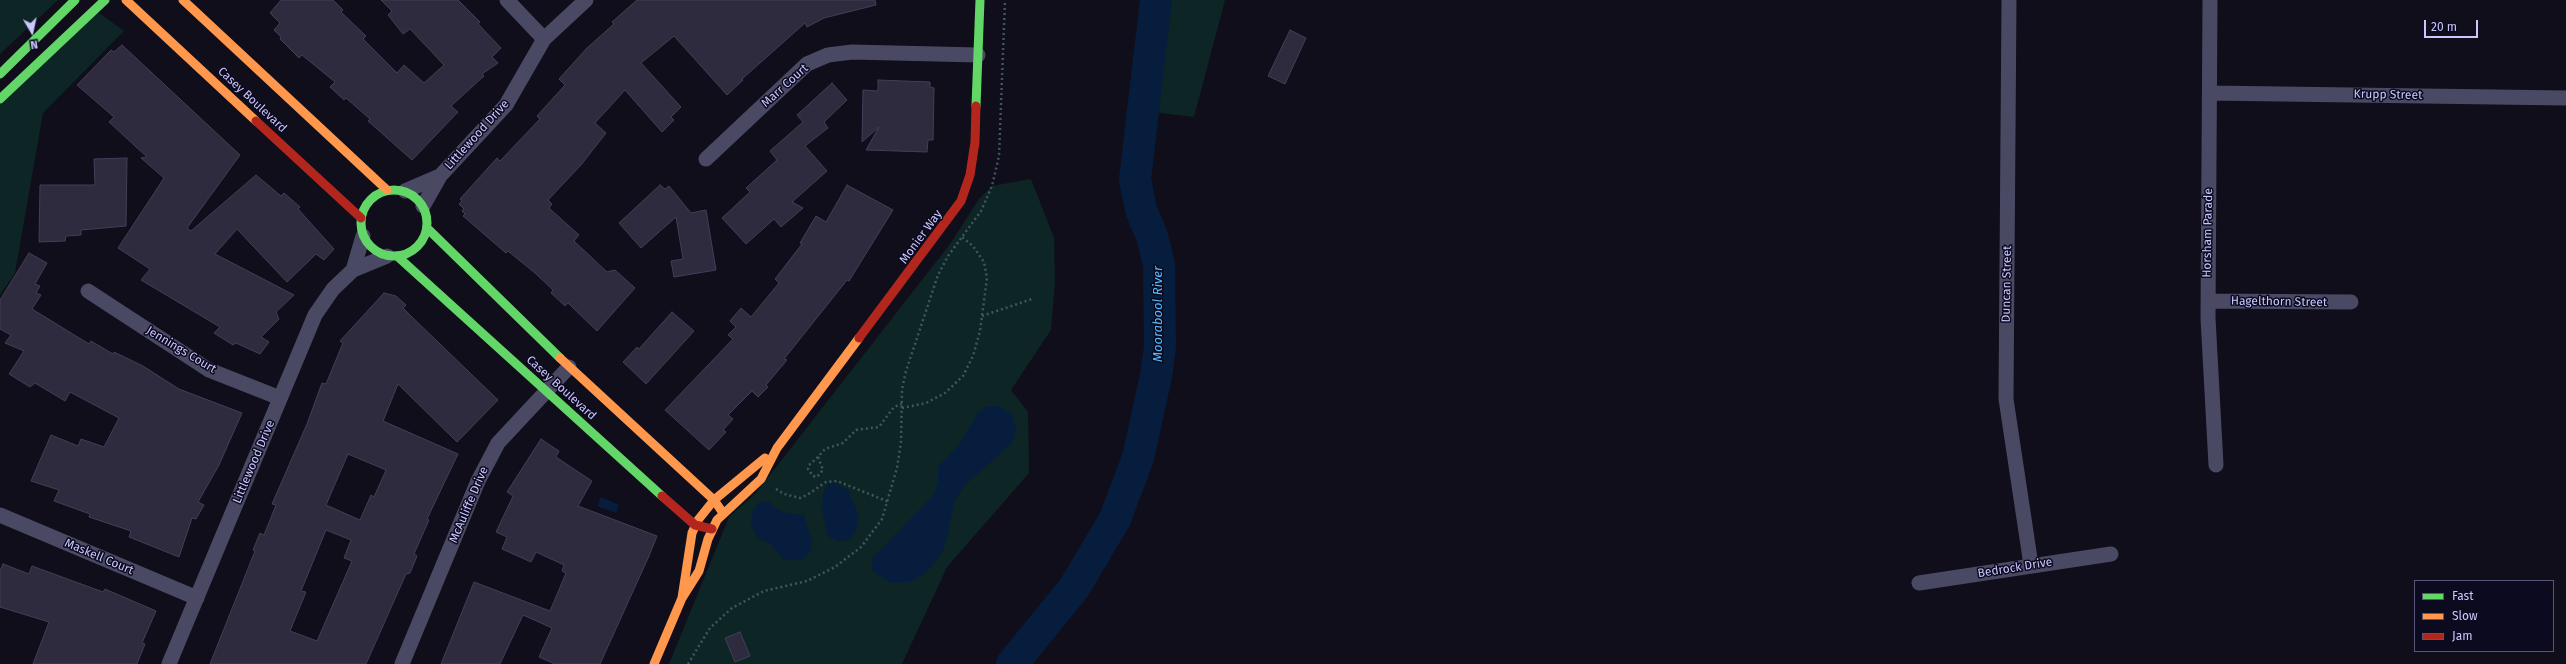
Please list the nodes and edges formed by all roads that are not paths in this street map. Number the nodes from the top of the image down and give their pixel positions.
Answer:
1 (75, 0) edge
2 (105, 0) edge
3 (126, 0) edge
4 (183, 0) edge
5 (507, 0) edge
6 (586, 0) edge
7 (980, 0) edge
8 (2010, 0) edge
9 (2210, 0) edge
10 (84, 5) dead end
11 (544, 39) junction
12 (978, 55) junction
13 (0, 74) edge
14 (0, 86) edge
15 (2210, 92) junction
16 (2566, 98) edge
17 (0, 99) edge
18 (706, 159) dead end
19 (440, 176) junction
20 (388, 190) junction
21 (406, 191) junction
22 (423, 206) junction
23 (361, 218) junction
24 (427, 228) junction
25 (363, 236) junction
26 (392, 256) junction
27 (353, 270) junction
28 (88, 291) dead end
29 (2208, 301) junction
30 (2351, 302) dead end
31 (569, 367) junction
32 (546, 391) junction
33 (280, 398) junction
34 (777, 448) junction
35 (2216, 465) dead end
36 (714, 500) junction
37 (723, 513) junction
38 (0, 515) edge
39 (695, 525) junction
40 (712, 529) junction
41 (2112, 554) dead end
42 (2031, 566) junction
43 (1919, 583) dead end
44 (197, 598) junction
45 (682, 598) junction
46 (169, 664) edge
47 (402, 664) edge
48 (654, 664) edge

1 - 13 street
2 - 17 street
3 - 23 street, Casey Boulevard
4 - 20 street
5 - 11 street
6 - 11 street, Littlewood Drive
7 - 12 street, Monier Way
8 - 42 street, Duncan Street
9 - 15 street, Horsham Parade
10 - 14 street
11 - 19 street, Littlewood Drive
12 - 18 street, Marr Court
12 - 34 street, Monier Way
15 - 16 street, Krupp Street
15 - 29 street, Horsham Parade
19 - 21 street, Littlewood Drive
19 - 22 street, Littlewood Drive
20 - 21 street
20 - 23 street
21 - 22 street
22 - 24 street
23 - 25 street
24 - 26 street
24 - 31 street, Casey Boulevard
25 - 26 street
25 - 27 street
26 - 27 street, Littlewood Drive
26 - 32 street, Casey Boulevard
27 - 33 street, Littlewood Drive
28 - 33 street, Jennings Court
29 - 30 street, Hagelthorn Street
29 - 35 street, Horsham Parade
31 - 32 street, McAuliffe Drive
31 - 36 street, Casey Boulevard
32 - 39 street, Casey Boulevard
32 - 47 street, McAuliffe Drive
33 - 44 street, Littlewood Drive
34 - 36 street, Monier Way
34 - 37 street, Monier Way
36 - 37 street, Casey Boulevard
36 - 39 street, Monier Way
37 - 40 street, Monier Way
38 - 44 street, Maskell Court
39 - 40 street, Casey Boulevard
39 - 45 street, Monier Way
40 - 45 street, Monier Way
41 - 42 street, Bedrock Drive
42 - 43 street, Bedrock Drive
44 - 46 street, Littlewood Drive
45 - 48 street, Monier Way

